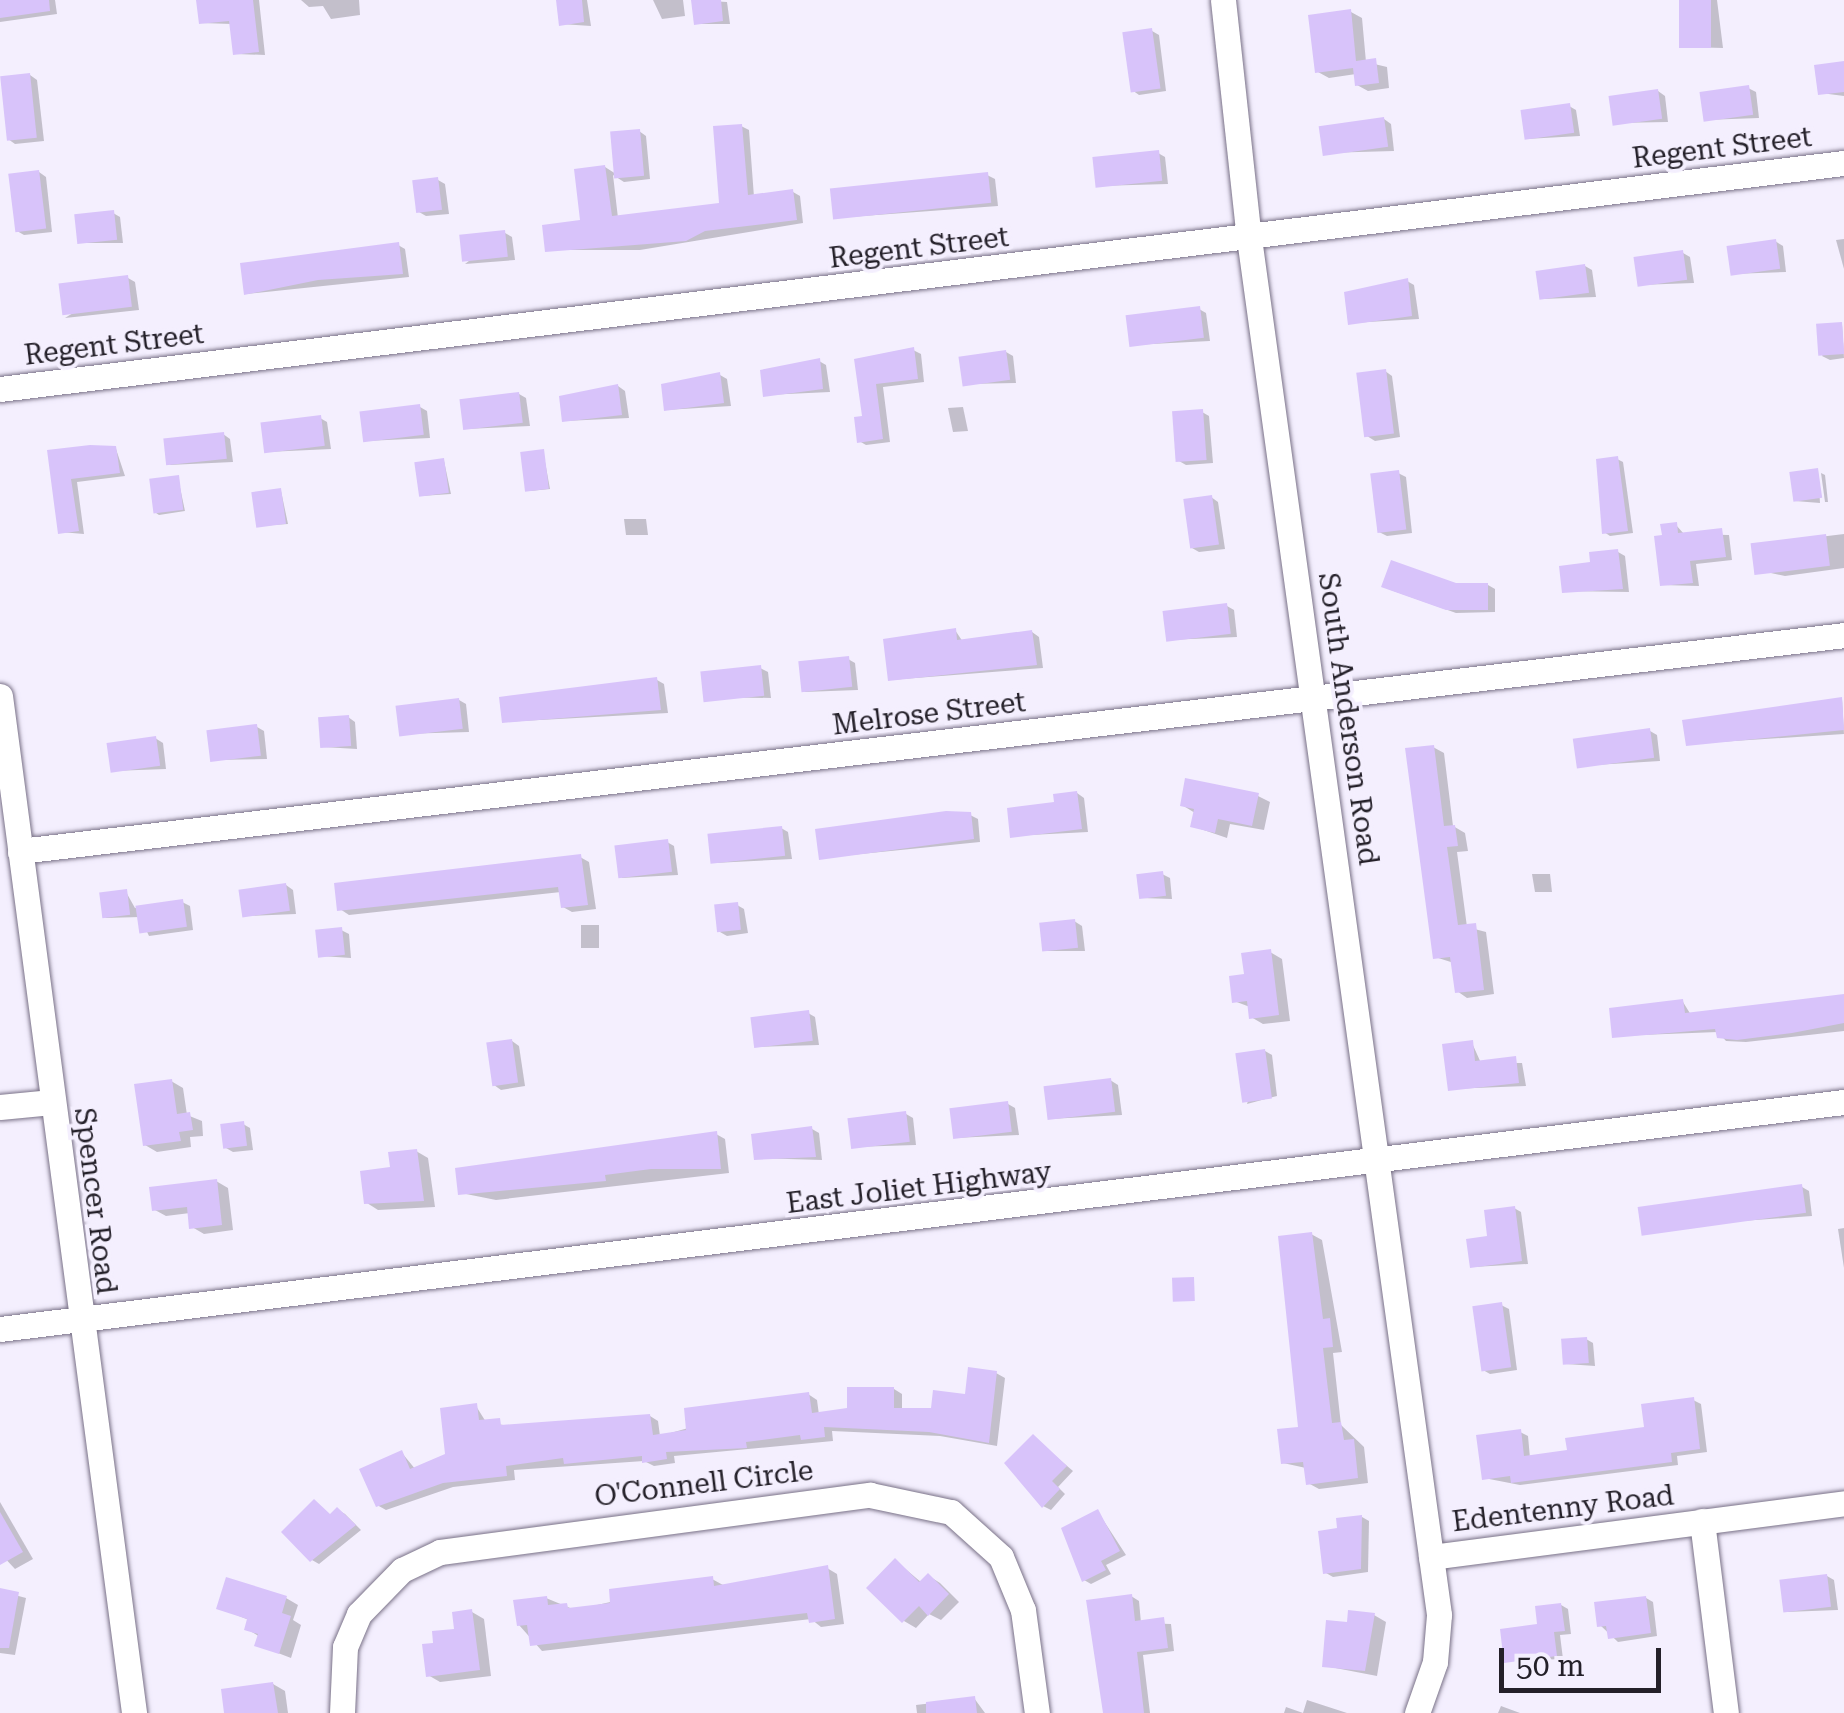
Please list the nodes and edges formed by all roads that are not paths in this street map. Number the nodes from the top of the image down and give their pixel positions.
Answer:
1 (1223, 0) edge
2 (1844, 163) edge
3 (1249, 238) junction
4 (0, 389) edge
5 (1844, 635) edge
6 (0, 696) edge
7 (1316, 699) junction
8 (20, 851) junction
9 (52, 1102) junction
10 (1844, 1102) edge
11 (0, 1107) edge
12 (1378, 1157) junction
13 (80, 1320) junction
14 (0, 1329) edge
15 (1844, 1503) edge
16 (1702, 1521) junction
17 (1431, 1557) junction
18 (134, 1713) edge
19 (342, 1713) edge
20 (1038, 1713) edge
21 (1417, 1713) edge
22 (1726, 1713) edge

1 - 3 street, South Anderson Road
2 - 3 street, Regent Street
3 - 4 street, Regent Street
3 - 7 street, South Anderson Road
5 - 7 street, Melrose Street
6 - 8 street, Spencer Road
7 - 8 street, Melrose Street
7 - 12 street, South Anderson Road
8 - 9 street, Spencer Road
9 - 11 street
9 - 13 street, Spencer Road
10 - 12 street, East Joliet Highway
12 - 13 street, East Joliet Highway
12 - 17 street, South Anderson Road
13 - 14 street, East Joliet Highway
13 - 18 street, Spencer Road
15 - 16 street, Edentenny Road
16 - 17 street, Edentenny Road
16 - 22 street
17 - 21 street, South Anderson Road
19 - 20 street, O'Connell Circle

